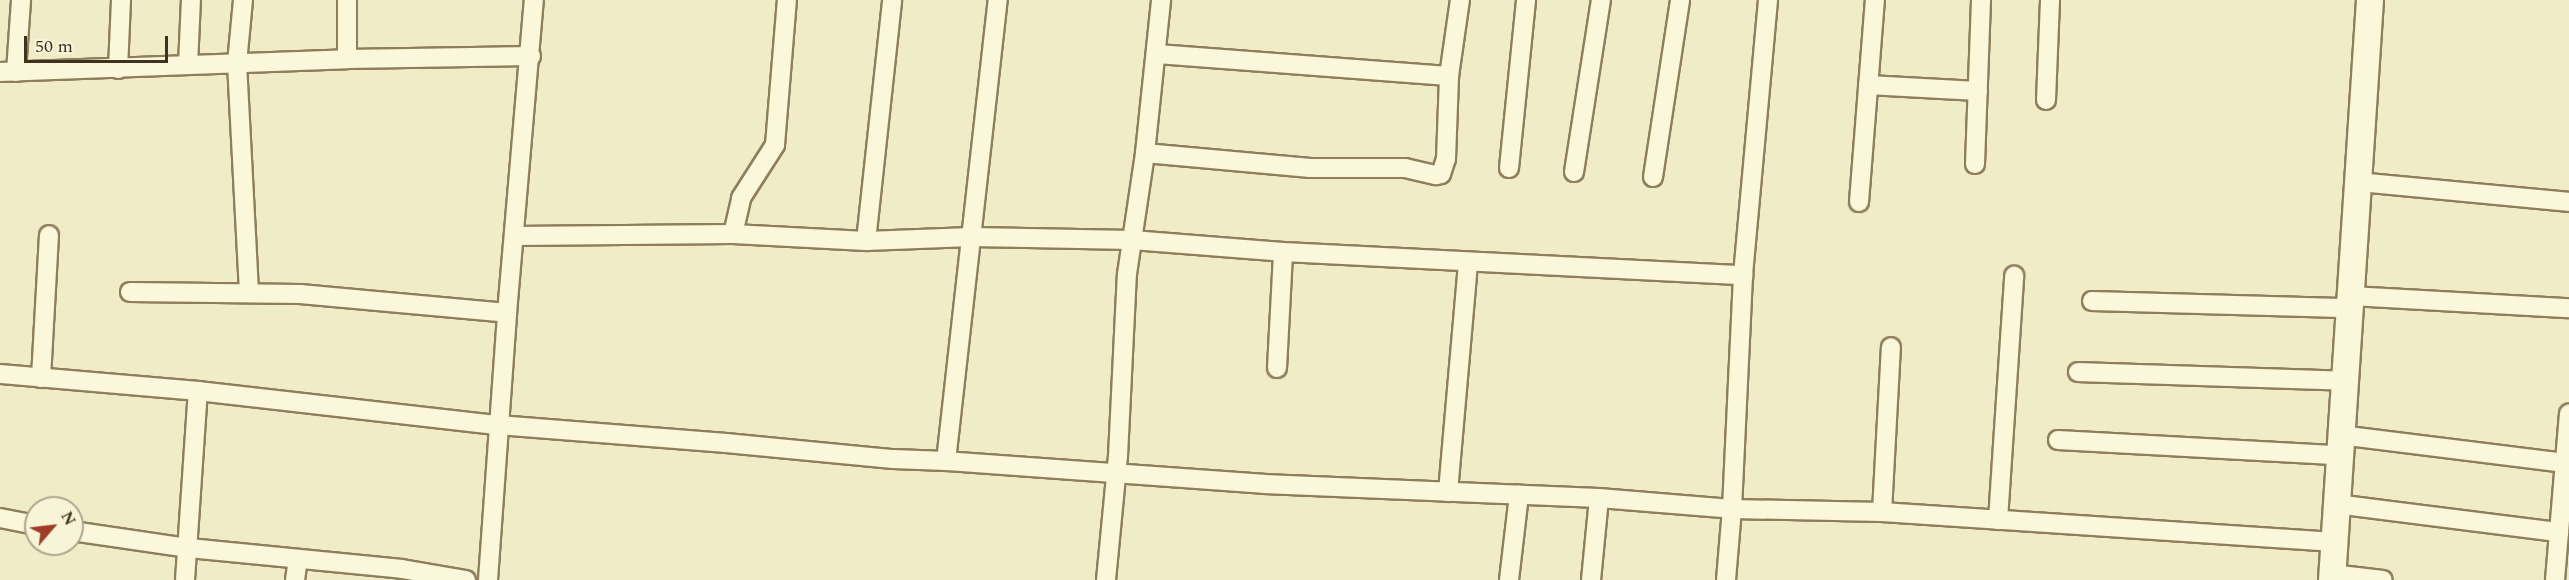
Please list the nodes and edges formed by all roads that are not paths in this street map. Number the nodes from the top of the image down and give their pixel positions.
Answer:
1 (21, 0) edge
2 (121, 0) edge
3 (191, 0) edge
4 (243, 0) edge
5 (347, 0) edge
6 (534, 0) edge
7 (787, 0) edge
8 (892, 0) edge
9 (998, 0) edge
10 (1161, 0) edge
11 (1460, 0) edge
12 (1526, 0) edge
13 (1601, 0) edge
14 (1680, 0) edge
15 (1768, 0) edge
16 (1875, 0) edge
17 (1981, 0) edge
18 (2050, 0) edge
19 (2370, 0) edge
20 (1156, 54) junction
21 (531, 56) junction
22 (346, 59) junction
23 (237, 63) junction
24 (188, 65) junction
25 (118, 69) junction
26 (8, 72) edge
27 (1449, 76) junction
28 (1868, 84) junction
29 (1978, 91) junction
30 (2046, 100) dead end
31 (1145, 153) junction
32 (1975, 164) dead end
33 (1509, 168) dead end
34 (1574, 172) dead end
35 (1653, 177) dead end
36 (2358, 183) junction
37 (1859, 202) dead end
38 (2569, 202) edge
39 (733, 234) junction
40 (49, 235) dead end
41 (514, 236) junction
42 (970, 237) junction
43 (1132, 240) junction
44 (866, 241) junction
45 (1283, 252) junction
46 (1468, 262) junction
47 (1743, 275) junction
48 (2014, 276) dead end
49 (249, 291) junction
50 (130, 292) dead end
51 (2092, 301) dead end
52 (2350, 302) junction
53 (2569, 308) edge
54 (507, 313) junction
55 (1891, 347) dead end
56 (1277, 368) dead end
57 (2078, 372) dead end
58 (0, 374) edge
59 (41, 378) junction
60 (2344, 381) junction
61 (198, 391) junction
62 (2569, 414) edge
63 (498, 425) junction
64 (2058, 440) dead end
65 (2339, 445) junction
66 (946, 461) junction
67 (2565, 463) junction
68 (1117, 474) junction
69 (1448, 492) junction
70 (1519, 495) junction
71 (1599, 498) junction
72 (2336, 504) junction
73 (1732, 509) junction
74 (1882, 512) junction
75 (0, 518) edge
76 (1998, 520) junction
77 (24, 523) edge
78 (2559, 532) junction
79 (84, 533) edge
80 (2335, 542) junction
81 (189, 548) junction
82 (298, 559) junction
83 (2332, 577) edge
84 (185, 580) edge
85 (296, 580) edge
86 (466, 580) edge
87 (488, 580) edge
88 (1106, 580) edge
89 (1509, 580) edge
90 (1591, 580) edge
91 (1726, 580) edge
92 (2383, 580) edge
93 (2555, 580) edge

1 - 26 street
2 - 25 street
3 - 24 street
4 - 23 street
5 - 22 street
6 - 21 street
7 - 39 street
8 - 44 street
9 - 42 street
10 - 20 street
11 - 27 street
12 - 33 street
13 - 34 street
14 - 35 street
15 - 47 street
16 - 28 street
17 - 29 street
18 - 30 street
19 - 36 street
20 - 27 street
20 - 31 street
21 - 22 street
21 - 41 street
22 - 23 street
23 - 24 street
23 - 49 street
24 - 25 street
25 - 26 street
27 - 31 street
28 - 29 street
28 - 37 street
29 - 32 street
31 - 43 street
36 - 38 street
36 - 52 street
39 - 41 street
39 - 44 street
40 - 59 street
41 - 54 street
42 - 43 street
42 - 44 street
42 - 66 street
43 - 45 street
43 - 68 street
45 - 46 street
45 - 56 street
46 - 47 street
46 - 69 street
47 - 73 street
48 - 76 street
49 - 50 street
49 - 54 street
51 - 52 street
52 - 53 street
52 - 60 street
54 - 63 street
55 - 74 street
57 - 60 street
58 - 59 street
59 - 61 street
60 - 65 street
61 - 63 street
61 - 81 street
62 - 67 street
63 - 66 street
63 - 87 street
64 - 65 street
65 - 67 street
65 - 72 street
66 - 68 street
67 - 78 street
68 - 69 street
68 - 88 street
69 - 70 street
70 - 71 street
70 - 89 street
71 - 73 street
71 - 90 street
72 - 78 street
72 - 80 street
73 - 74 street
73 - 91 street
74 - 76 street
75 - 77 street
76 - 80 street
78 - 93 street
79 - 81 street
80 - 83 street
81 - 82 street
81 - 84 street
82 - 85 street
82 - 86 street
83 - 92 street

